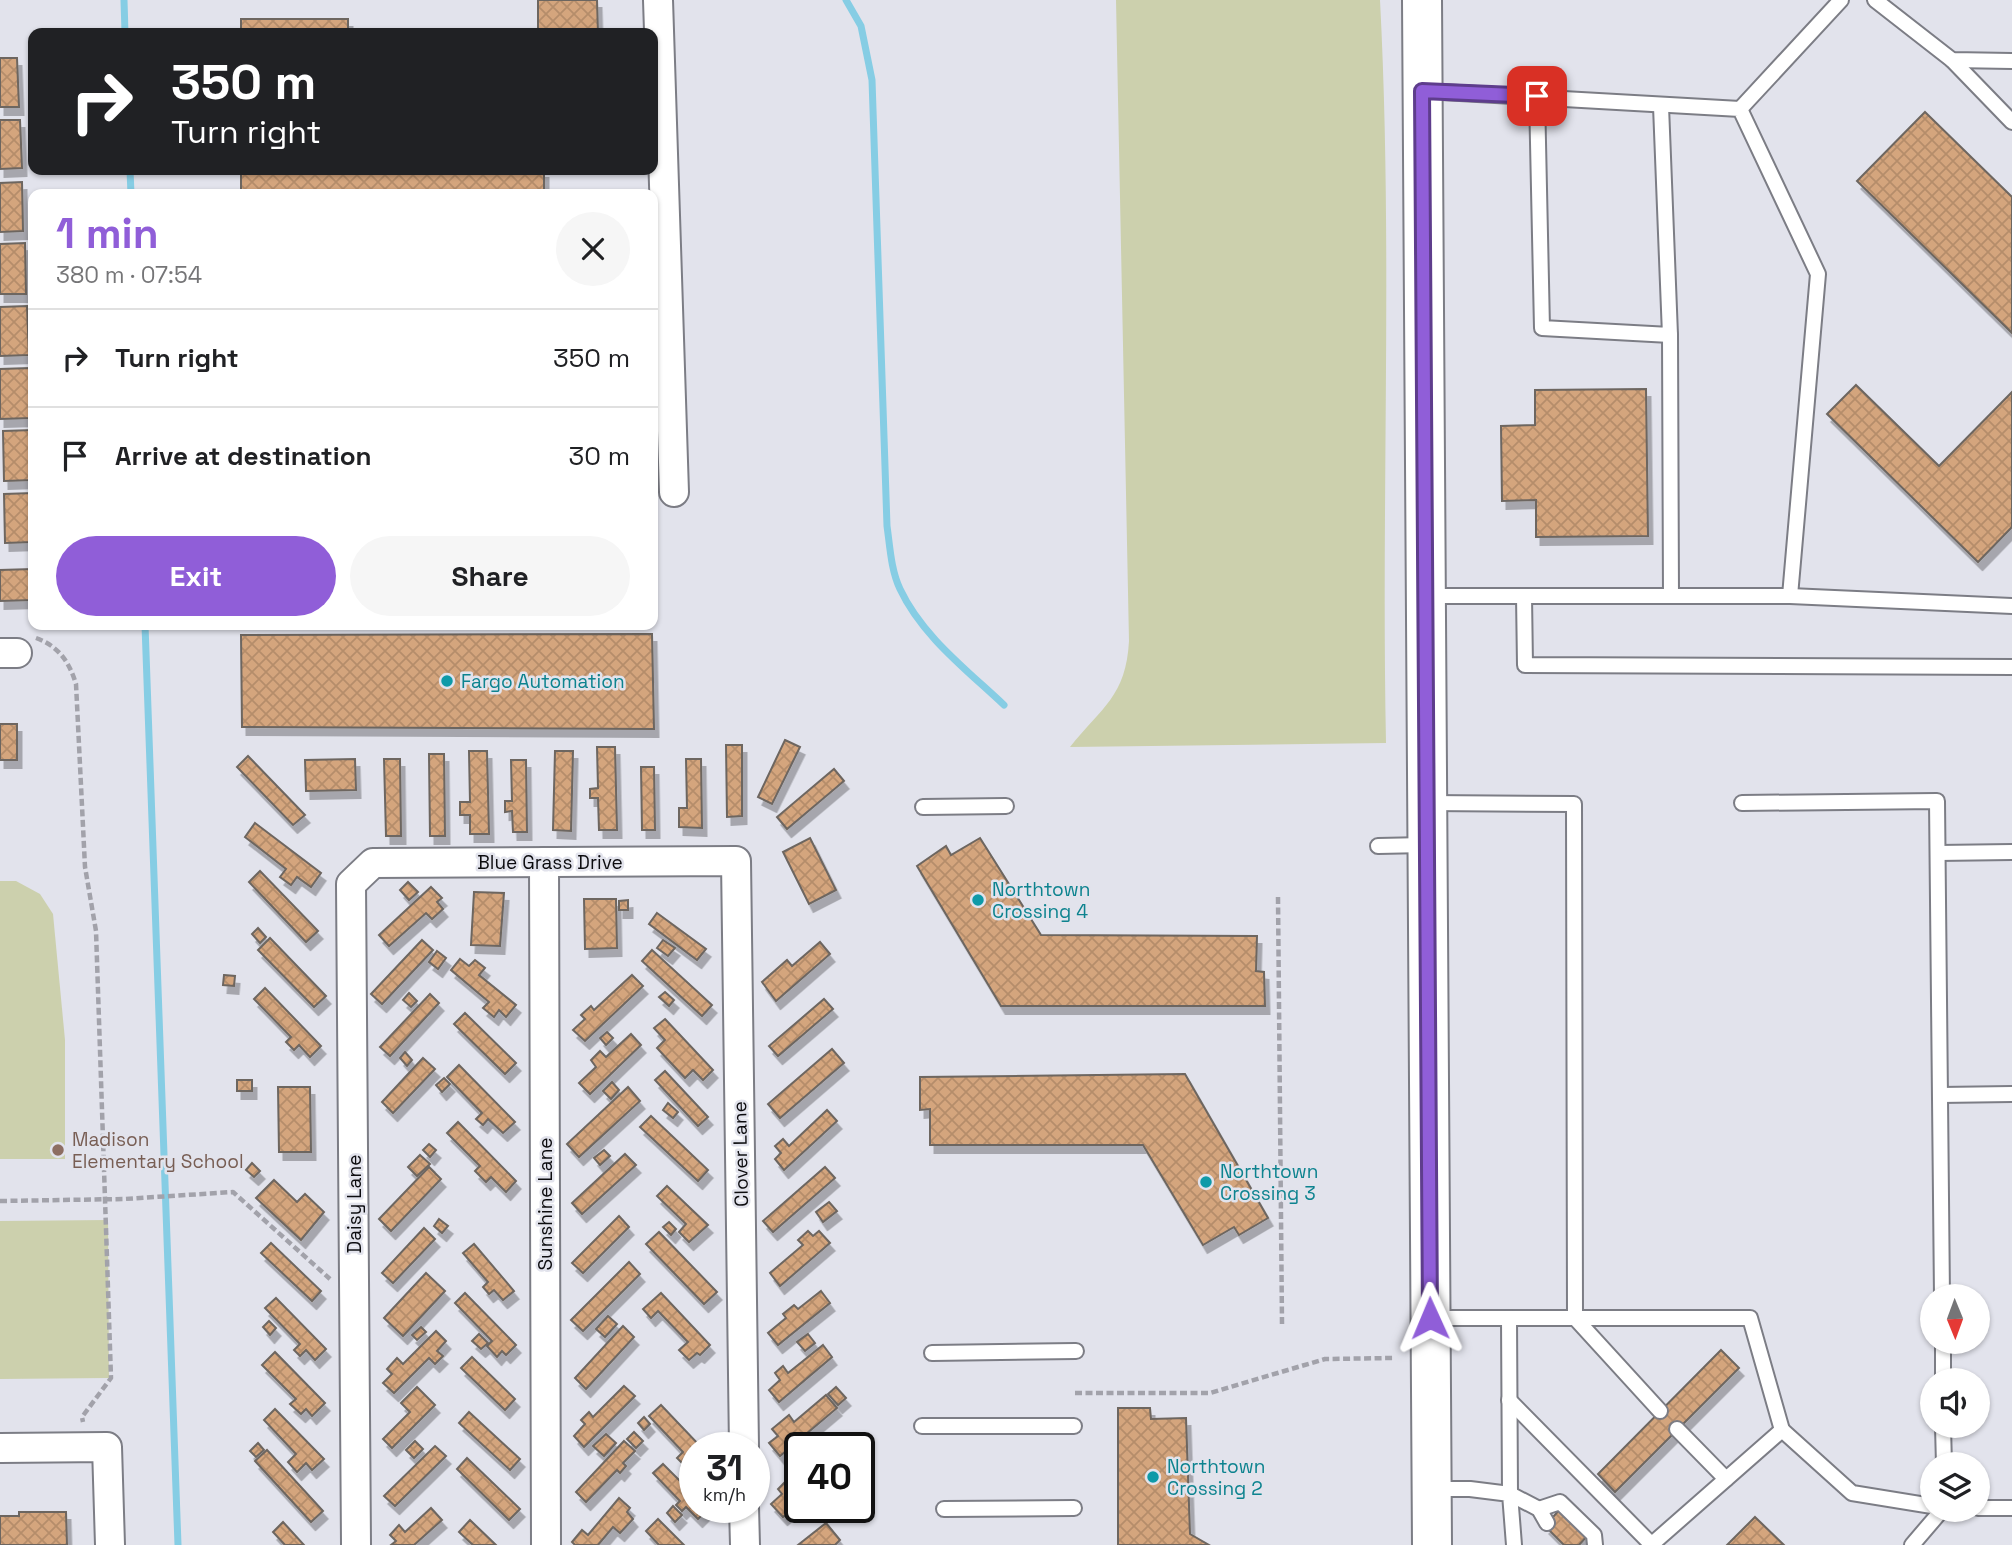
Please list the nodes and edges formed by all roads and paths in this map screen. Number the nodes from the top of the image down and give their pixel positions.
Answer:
1 (657, 0) edge
2 (1422, 0) edge
3 (1841, 0) edge
4 (1875, 0) edge
5 (658, 28) edge
6 (658, 29) edge
7 (1952, 60) junction
8 (2012, 61) edge
9 (1422, 91) junction
10 (1537, 96) junction
11 (1661, 106) junction
12 (1740, 109) junction
13 (2012, 122) edge
14 (1670, 335) junction
15 (674, 492) dead end
16 (1426, 596) junction
17 (1524, 596) junction
18 (1671, 596) junction
19 (1790, 596) junction
20 (2012, 606) edge
21 (16, 647) edge
22 (2012, 667) edge
23 (1426, 803) junction
24 (1742, 803) dead end
25 (1006, 806) dead end
26 (923, 807) dead end
27 (1426, 845) junction
28 (1378, 846) dead end
29 (2012, 852) edge
30 (1938, 853) junction
31 (544, 862) junction
32 (736, 862) joint
33 (366, 869) joint
34 (1278, 897) dead end
35 (2012, 1094) edge
36 (1940, 1095) junction
37 (106, 1199) junction
38 (0, 1201) edge
39 (1942, 1284) edge
40 (354, 1301) junction
41 (1430, 1318) junction
42 (1509, 1318) junction
43 (1575, 1318) junction
44 (1282, 1324) dead end
45 (1076, 1351) dead end
46 (932, 1353) dead end
47 (1393, 1359) dead end
48 (1075, 1392) dead end
49 (1509, 1400) junction
50 (1660, 1411) dead end
51 (922, 1426) dead end
52 (1074, 1426) dead end
53 (1677, 1429) dead end
54 (1782, 1430) junction
55 (744, 1432) edge
56 (96, 1447) junction
57 (0, 1448) edge
58 (1726, 1479) junction
59 (1432, 1489) junction
60 (1510, 1494) junction
61 (1920, 1504) edge
62 (1074, 1508) dead end
63 (1990, 1508) edge
64 (2012, 1508) edge
65 (944, 1509) dead end
66 (1539, 1509) junction
67 (1932, 1522) edge
68 (744, 1523) edge
69 (1547, 1523) dead end
70 (110, 1545) edge
71 (356, 1545) edge
72 (545, 1545) edge
73 (745, 1545) edge
74 (1432, 1545) edge
75 (1514, 1545) edge
76 (1595, 1545) edge
77 (1651, 1545) edge
78 (1912, 1545) edge

1 - 5 street
2 - 9 street
3 - 12 lane
4 - 7 lane
6 - 15 street
7 - 8 lane
7 - 13 lane
9 - 10 lane
9 - 16 street
10 - 11 lane
10 - 14 lane
11 - 12 lane
11 - 14 lane
12 - 19 lane
14 - 18 lane
16 - 17 lane
16 - 23 street
17 - 18 lane
17 - 22 lane
18 - 19 lane
19 - 20 lane
21 - 37 path
23 - 27 street
23 - 43 lane
24 - 30 lane
25 - 26 lane
27 - 28 lane
27 - 41 street
29 - 30 lane
30 - 36 lane
31 - 32 street, Blue Grass Drive
31 - 33 street, Blue Grass Drive
31 - 72 street, Sunshine Lane
32 - 55 street, Clover Lane
33 - 40 street, Daisy Lane
34 - 44 path
35 - 36 lane
36 - 39 lane
37 - 38 path
37 - 40 path
37 - 56 path
40 - 71 street, Daisy Lane
41 - 42 lane
41 - 59 street
42 - 43 lane
42 - 49 lane
43 - 50 lane
43 - 54 lane
45 - 46 lane
47 - 48 path
49 - 60 lane
49 - 77 lane
51 - 52 lane
53 - 58 lane
54 - 58 lane
54 - 61 lane
56 - 57 street
56 - 70 street
58 - 77 lane
59 - 60 lane
59 - 74 street
60 - 66 lane
60 - 75 lane
62 - 65 lane
63 - 64 lane
66 - 69 lane
66 - 76 lane
67 - 78 lane
68 - 73 street

